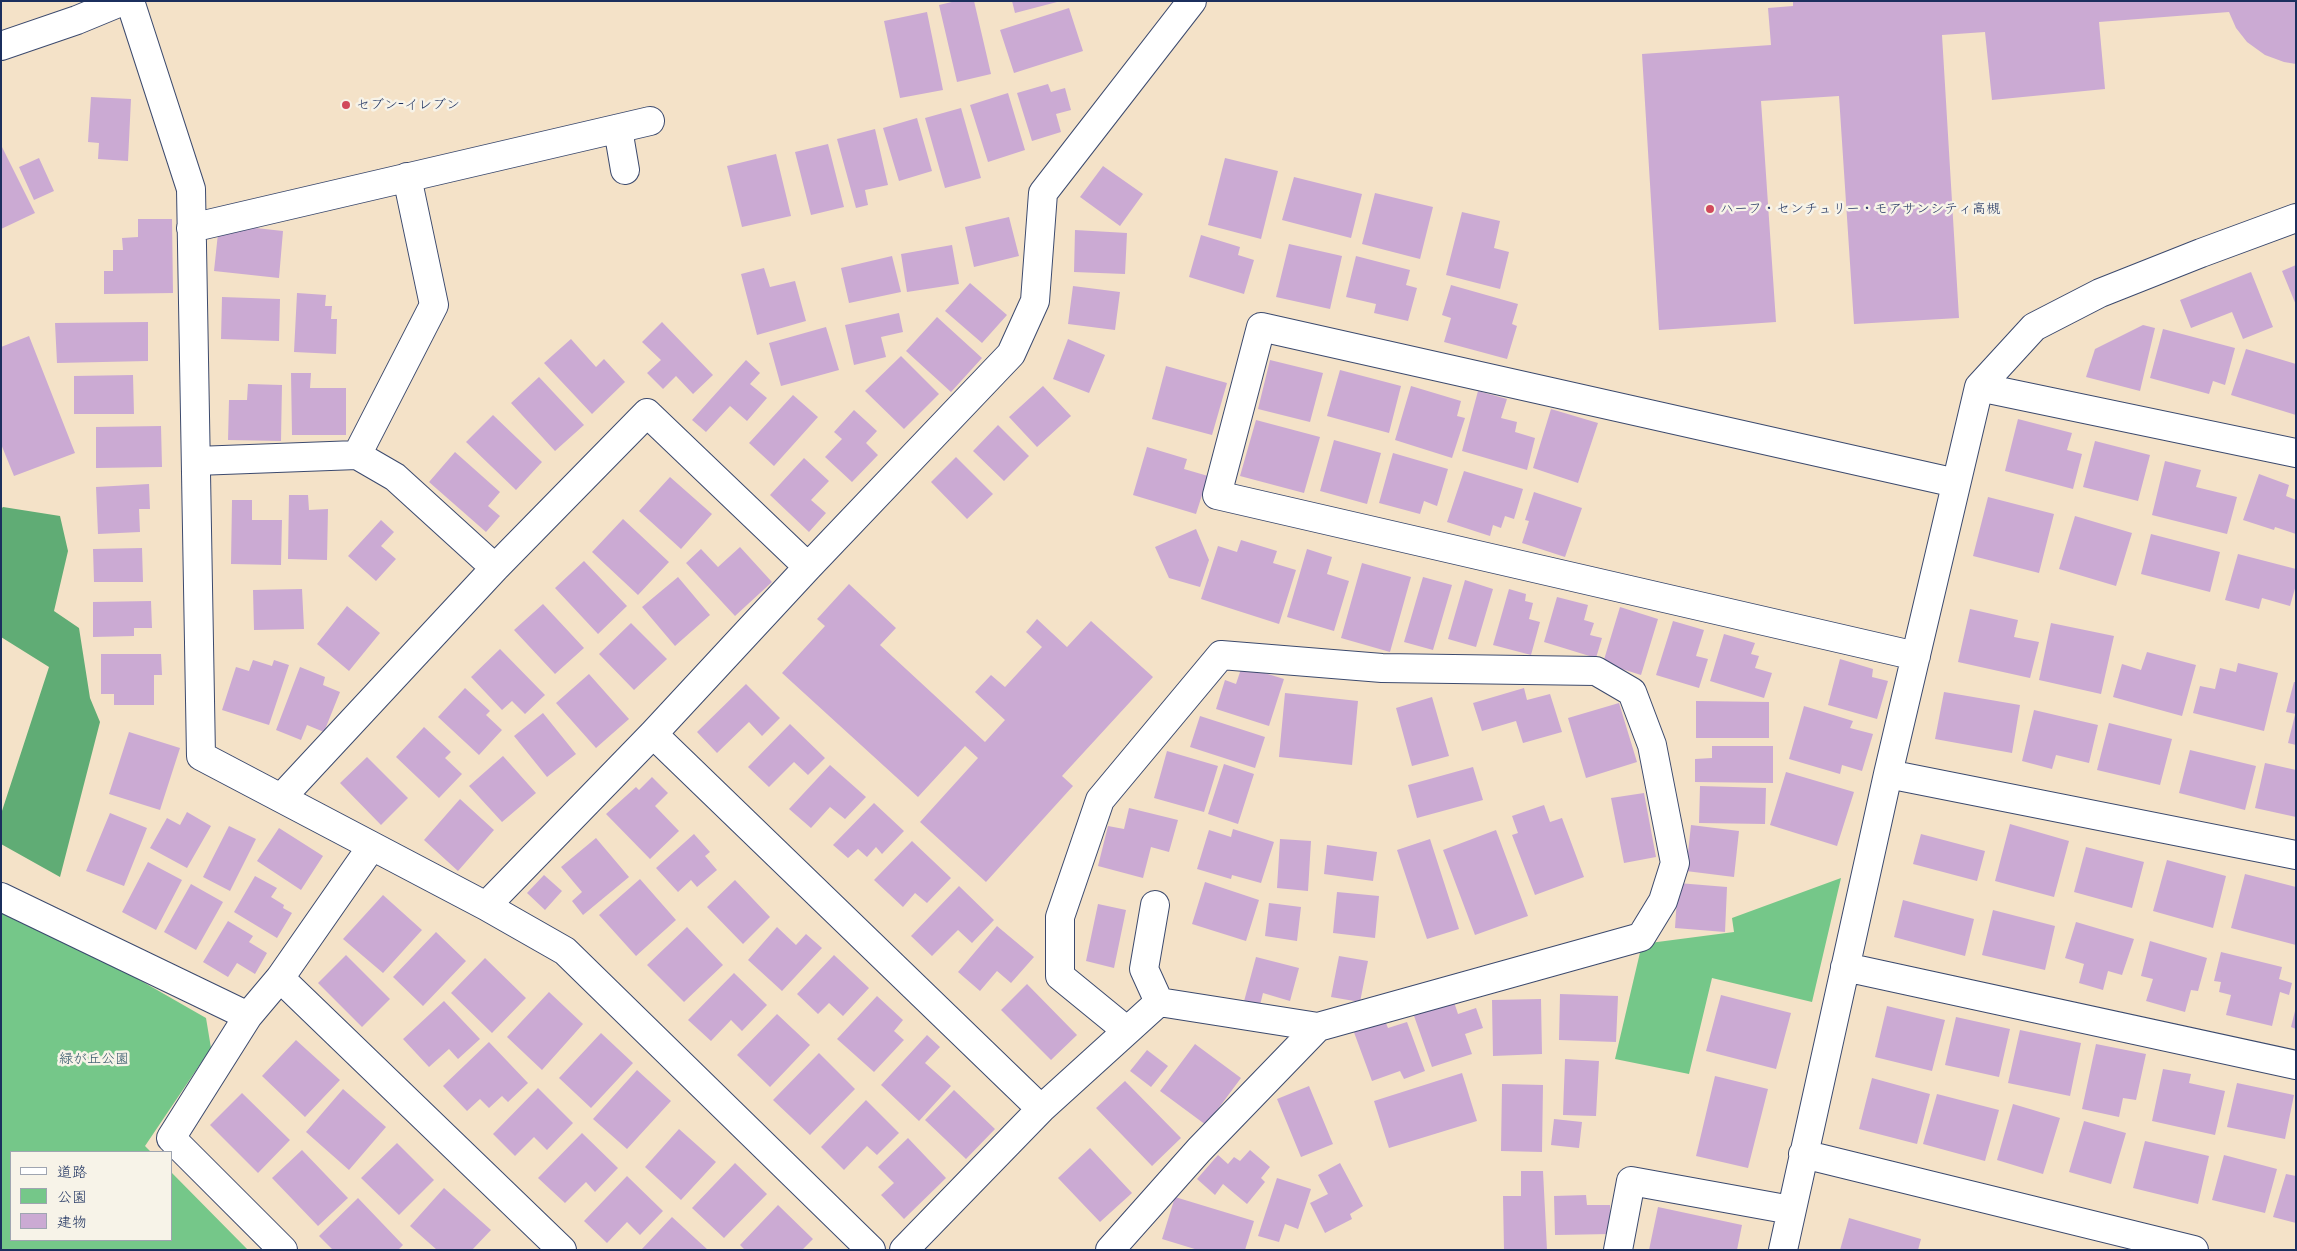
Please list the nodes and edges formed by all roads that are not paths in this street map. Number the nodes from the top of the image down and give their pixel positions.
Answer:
1 (123, 1) edge
2 (130, 1) edge
3 (1192, 1) edge
4 (82, 11) edge
5 (1, 46) edge
6 (650, 121) dead end
7 (618, 129) junction
8 (625, 170) dead end
9 (407, 177) junction
10 (2296, 218) edge
11 (191, 228) junction
12 (1979, 387) junction
13 (2296, 453) edge
14 (357, 455) junction
15 (196, 461) junction
16 (1956, 483) junction
17 (808, 567) junction
18 (496, 568) junction
19 (1916, 656) junction
20 (653, 734) junction
21 (1888, 774) junction
22 (281, 798) junction
23 (372, 846) junction
24 (2296, 856) edge
25 (1, 897) edge
26 (1155, 905) dead end
27 (486, 906) junction
28 (1845, 967) junction
29 (280, 978) junction
30 (1159, 1002) junction
31 (248, 1016) junction
32 (1318, 1027) junction
33 (1126, 1030) junction
34 (2296, 1065) edge
35 (1041, 1109) junction
36 (1803, 1154) junction
37 (1790, 1210) junction
38 (2129, 1242) edge
39 (283, 1250) edge
40 (562, 1250) edge
41 (871, 1250) edge
42 (904, 1250) edge
43 (1110, 1250) edge
44 (1618, 1250) edge
45 (1783, 1250) edge
46 (2194, 1250) edge

1 - 4 street
2 - 11 street
3 - 17 street
4 - 5 street
6 - 7 street
7 - 8 street
7 - 9 street
9 - 11 street
9 - 14 street
10 - 12 street
11 - 15 street
12 - 13 street
12 - 16 street
14 - 15 street
14 - 18 street
15 - 22 street
16 - 19 street
16 - 19 street
17 - 18 street
17 - 20 street
18 - 22 street
19 - 21 street
20 - 27 street
20 - 35 street
21 - 24 street
21 - 28 street
22 - 23 street
23 - 27 street
23 - 29 street
25 - 31 street
26 - 30 street
27 - 41 street
28 - 34 street
28 - 36 street
29 - 31 street
29 - 40 street
30 - 32 street
30 - 33 street
31 - 39 street
32 - 33 street
32 - 43 street
33 - 35 street
35 - 42 street
36 - 37 street
36 - 38 street
37 - 44 street
37 - 45 street
38 - 46 street

